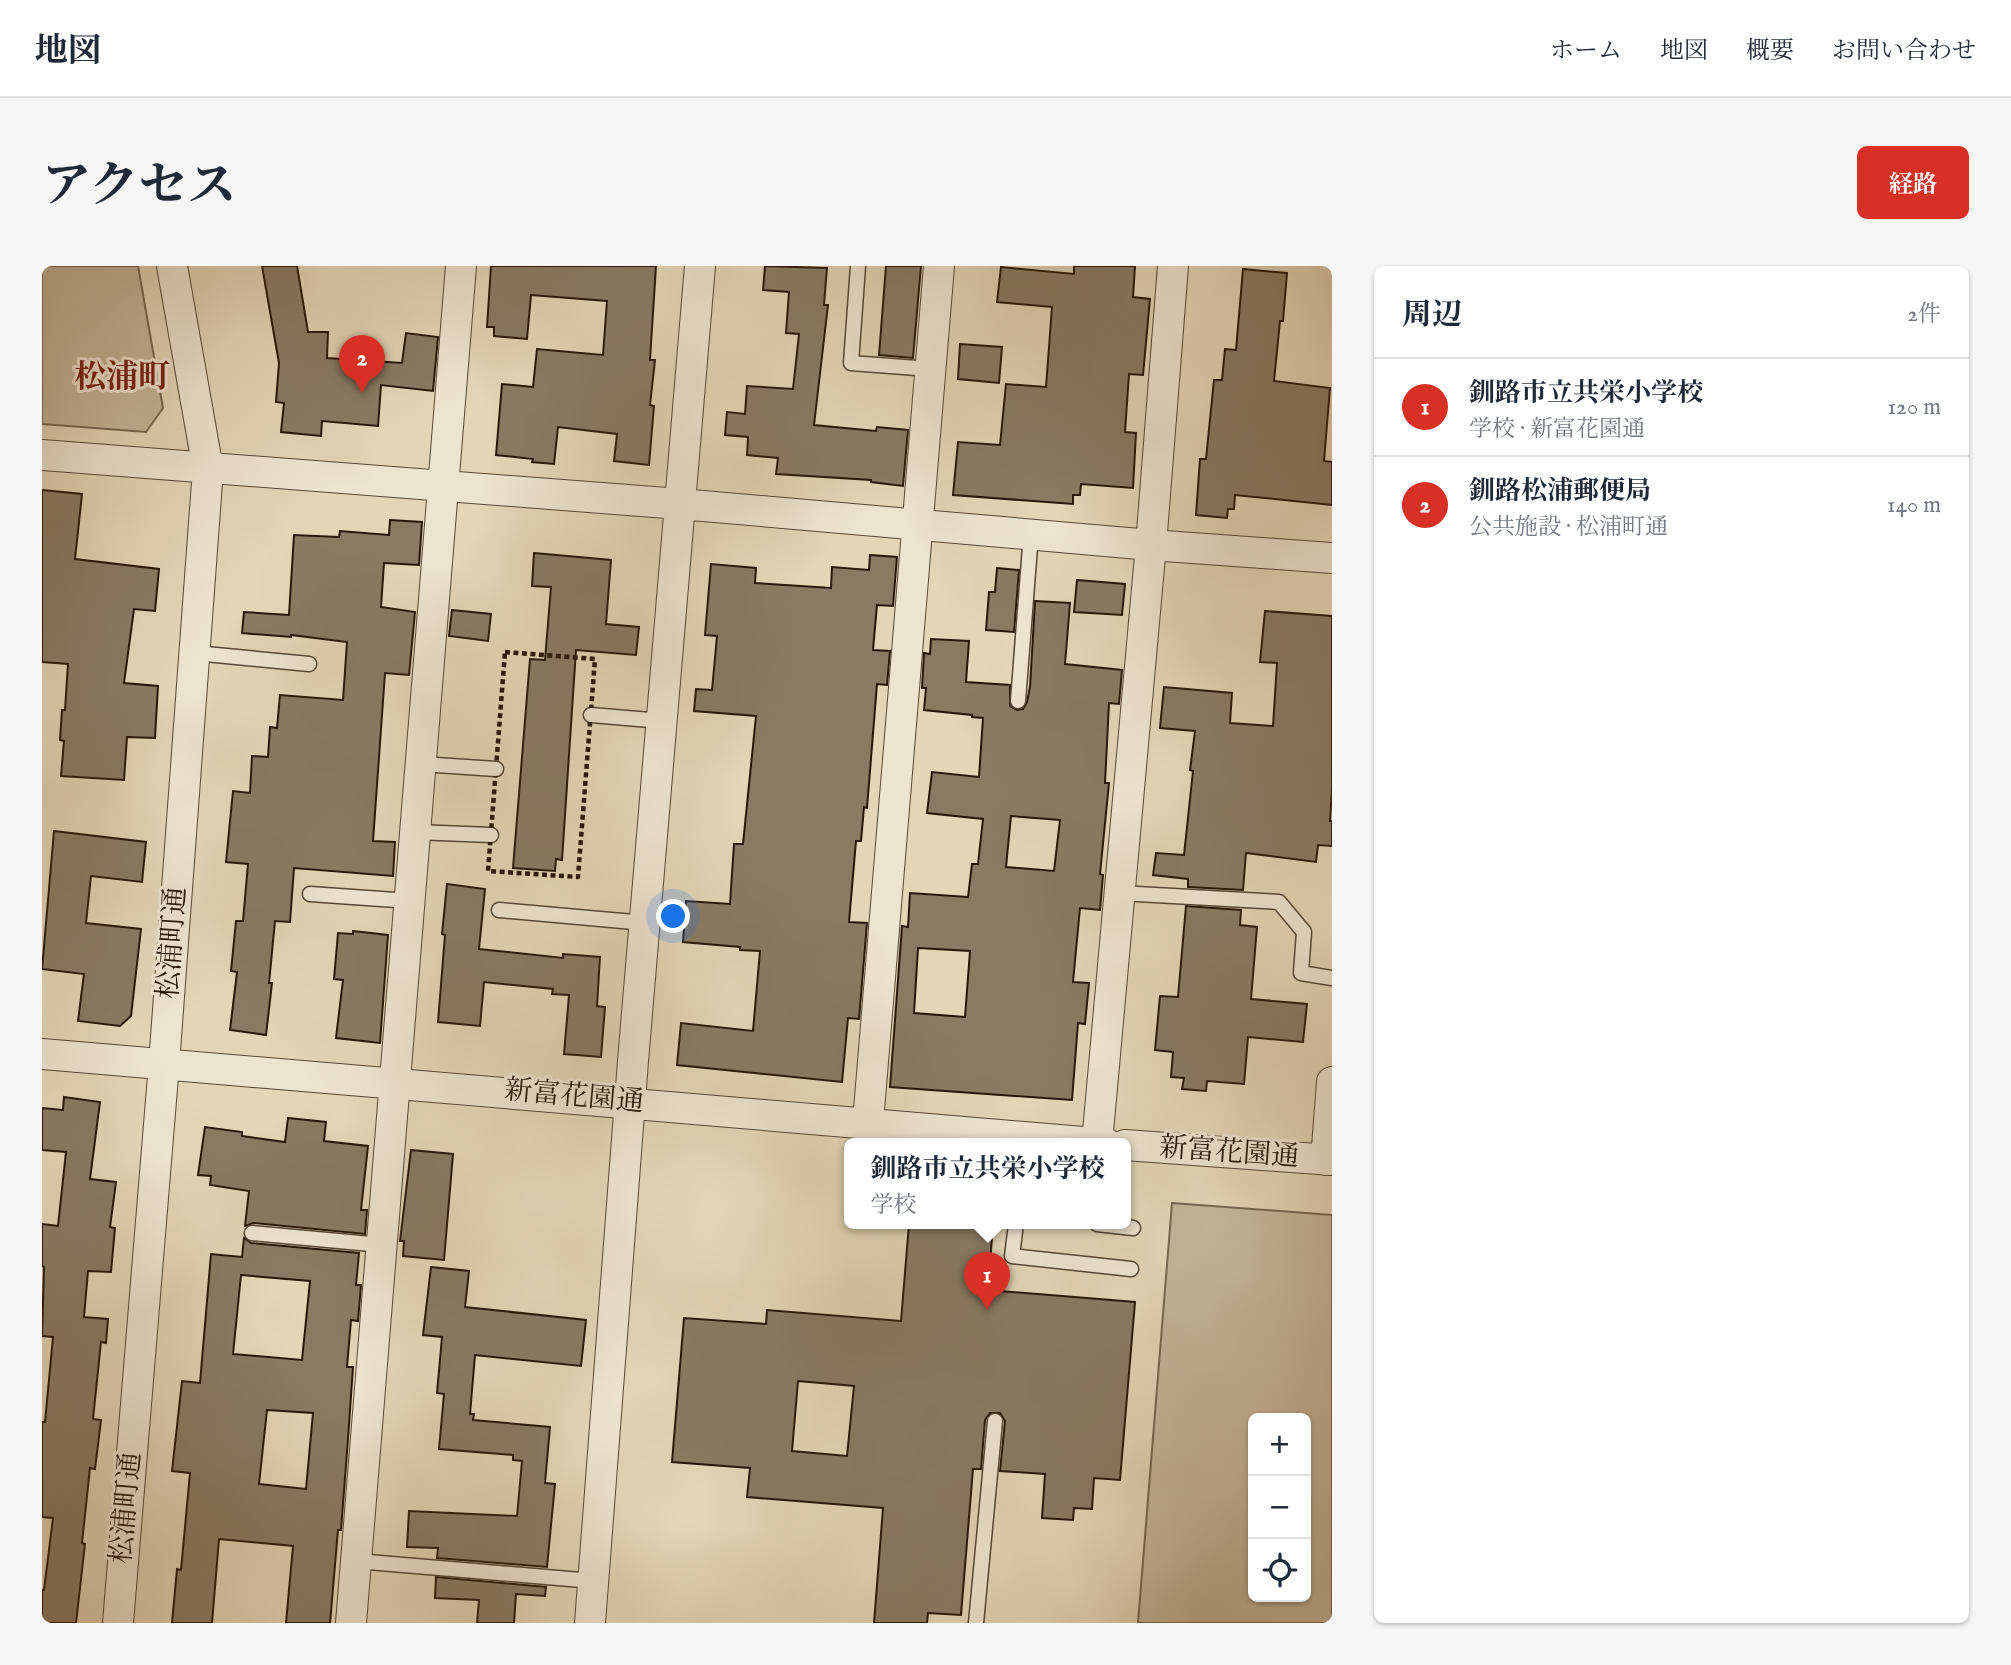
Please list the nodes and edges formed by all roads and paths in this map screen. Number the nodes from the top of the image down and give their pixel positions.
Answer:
1 (172, 266) edge
2 (461, 266) edge
3 (700, 266) edge
4 (858, 266) edge
5 (939, 266) edge
6 (1173, 266) edge
7 (930, 369) junction
8 (42, 455) edge
9 (208, 470) junction
10 (443, 485) junction
11 (680, 504) junction
12 (917, 524) junction
13 (1031, 534) junction
14 (1151, 545) junction
15 (1332, 558) edge
16 (195, 653) junction
17 (309, 664) dead end
18 (1018, 701) dead end
19 (591, 715) junction
20 (662, 721) junction
21 (421, 764) junction
22 (496, 769) junction
23 (415, 832) junction
24 (491, 835) junction
25 (1119, 893) junction
26 (310, 894) dead end
27 (410, 901) junction
28 (499, 909) dead end
29 (645, 923) junction
30 (1332, 978) edge
31 (42, 1054) edge
32 (164, 1063) junction
33 (1332, 1082) edge
34 (395, 1083) junction
35 (629, 1102) junction
36 (868, 1122) junction
37 (1008, 1138) edge
38 (1097, 1138) edge
39 (1131, 1145) edge
40 (1329, 1160) edge
41 (1016, 1229) edge
42 (252, 1233) dead end
43 (382, 1245) junction
44 (1131, 1269) dead end
45 (995, 1421) dead end
46 (356, 1561) junction
47 (593, 1581) junction
48 (118, 1623) edge
49 (351, 1623) edge
50 (590, 1623) edge
51 (976, 1623) edge

1 - 9 street, 松浦町通
2 - 10 street
3 - 11 street
4 - 7 lane
5 - 7 street
6 - 14 street
7 - 12 street
8 - 9 street
9 - 10 street
9 - 16 street, 松浦町通
10 - 11 street
10 - 21 street
11 - 12 street
11 - 20 street
12 - 13 street
12 - 36 street
13 - 14 street
13 - 18 lane
14 - 15 street
14 - 25 street
16 - 17 lane
16 - 32 street, 松浦町通
19 - 20 lane
19 - 22 path
19 - 24 path
20 - 29 street
21 - 22 lane
21 - 23 street
22 - 24 path
23 - 24 lane
23 - 27 street
25 - 30 lane
25 - 38 street
26 - 27 lane
27 - 34 street
28 - 29 lane
29 - 35 street
31 - 32 street, 新富花園通
32 - 34 street, 新富花園通
32 - 48 street, 松浦町通
33 - 40 street
34 - 35 street, 新富花園通
34 - 43 street
35 - 36 street, 新富花園通
35 - 47 street
36 - 37 street, 新富花園通
39 - 40 street, 新富花園通
41 - 44 lane
42 - 43 lane
43 - 46 street
45 - 51 lane
46 - 47 lane
46 - 49 street
47 - 50 street

